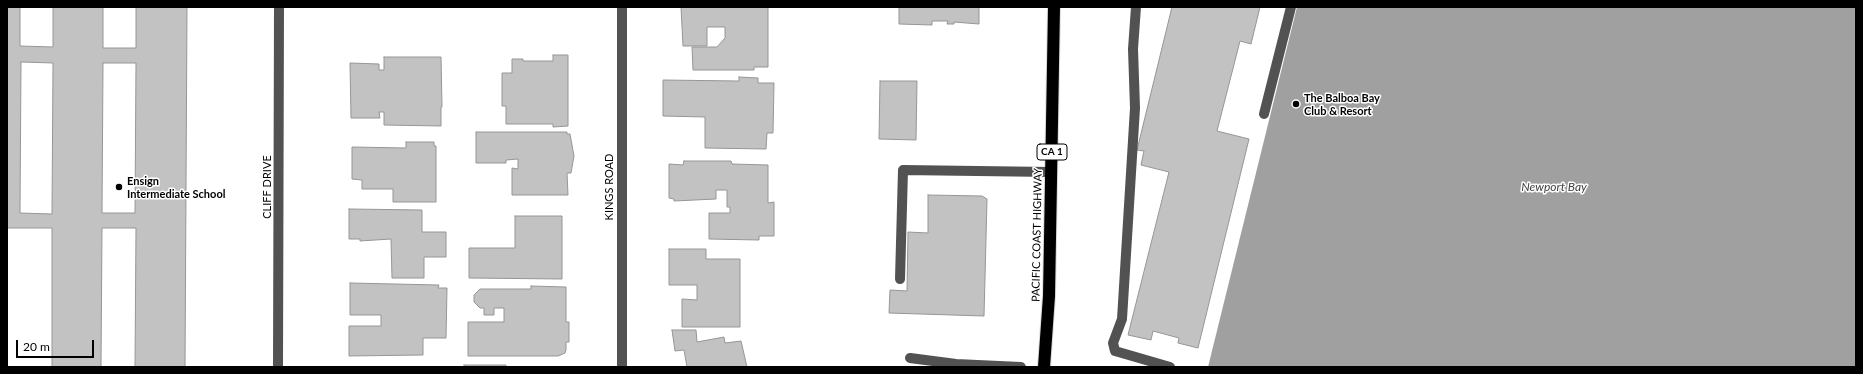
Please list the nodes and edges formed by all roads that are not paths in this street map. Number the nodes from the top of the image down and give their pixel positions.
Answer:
1 (279, 7) edge
2 (622, 7) edge
3 (1054, 7) edge
4 (1136, 7) edge
5 (1291, 7) edge
6 (1264, 114) dead end
7 (1051, 172) junction
8 (900, 279) dead end
9 (910, 358) dead end
10 (278, 367) edge
11 (622, 367) edge
12 (1021, 367) edge
13 (1044, 367) edge
14 (1170, 367) edge

1 - 10 street, CLIFF DRIVE
2 - 11 street, KINGS ROAD
3 - 7 highway, PACIFIC COAST HIGHWAY / CA 1
4 - 14 street
5 - 6 street
7 - 8 street
7 - 13 highway, PACIFIC COAST HIGHWAY / CA 1
9 - 12 street

